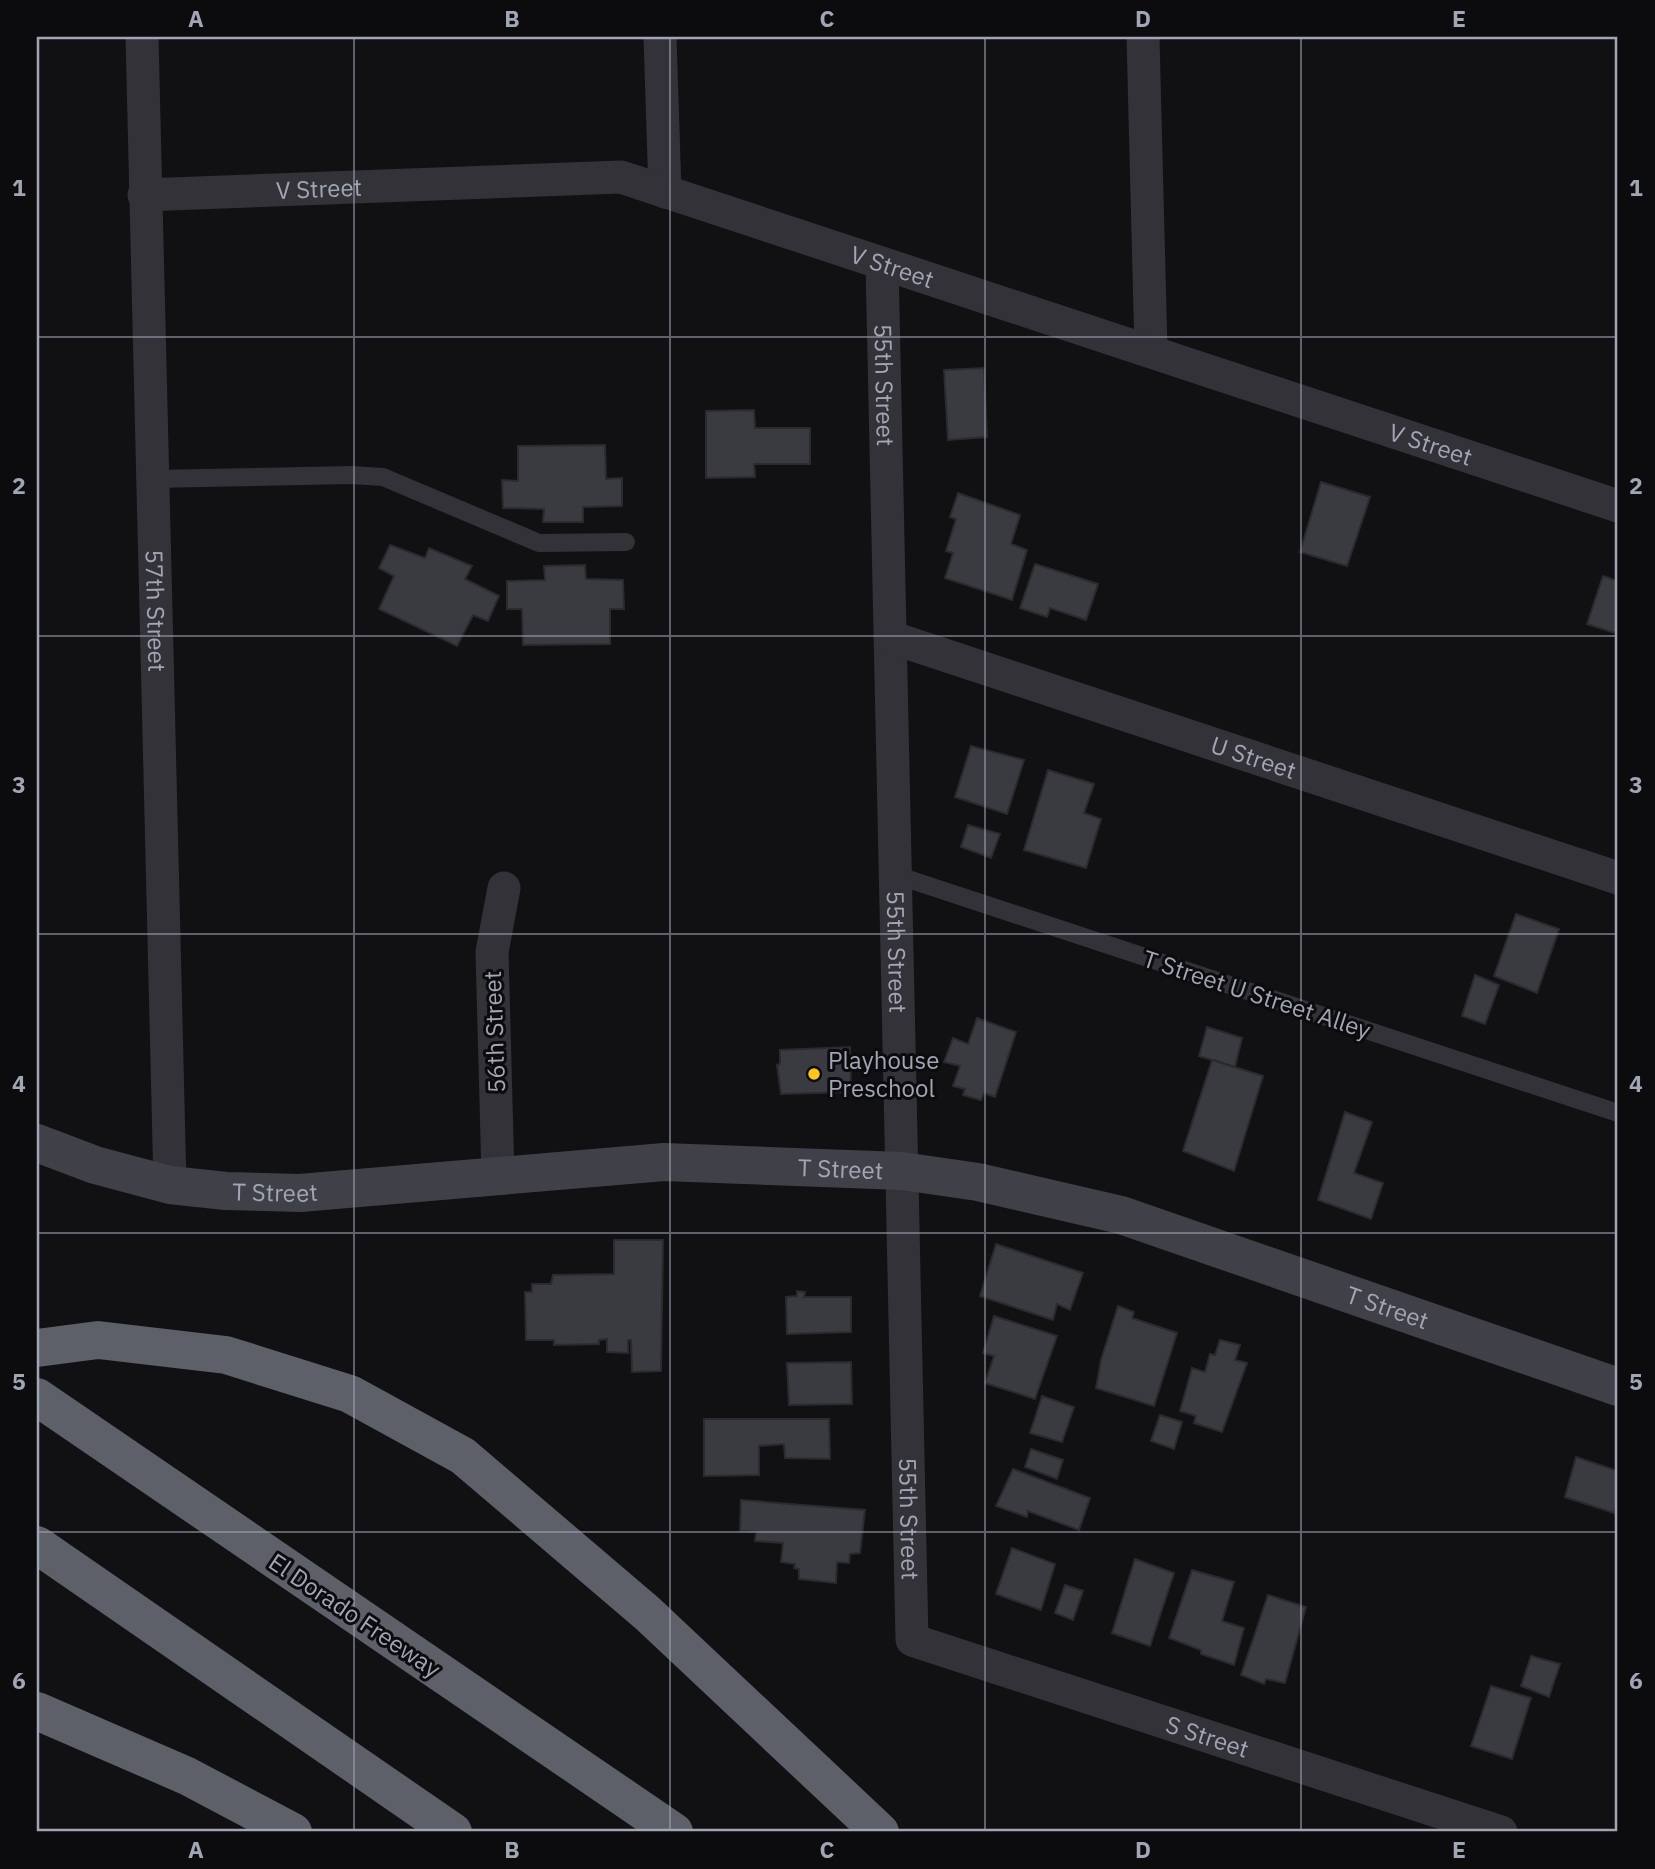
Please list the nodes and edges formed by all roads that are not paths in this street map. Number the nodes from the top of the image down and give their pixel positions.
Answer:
1 (142, 37) edge
2 (660, 37) edge
3 (1143, 37) edge
4 (665, 192) junction
5 (144, 195) junction
6 (882, 264) junction
7 (1151, 351) junction
8 (151, 479) junction
9 (1618, 506) edge
10 (626, 542) dead end
11 (890, 636) junction
12 (896, 875) junction
13 (1618, 878) edge
14 (504, 888) dead end
15 (1618, 1113) edge
16 (37, 1143) edge
17 (902, 1171) junction
18 (498, 1176) junction
19 (170, 1185) junction
20 (37, 1348) edge
21 (1618, 1387) edge
22 (37, 1397) edge
23 (37, 1545) edge
24 (912, 1640) joint
25 (37, 1711) edge
26 (293, 1832) edge
27 (453, 1832) edge
28 (674, 1832) edge
29 (880, 1832) edge
30 (1501, 1832) edge

1 - 5 street, 57th Street
2 - 4 street
3 - 7 street
4 - 5 street, V Street
4 - 6 street, V Street
5 - 8 street, 57th Street
6 - 7 street, V Street
6 - 11 street, 55th Street
7 - 9 street, V Street
8 - 10 lane
8 - 19 street, 57th Street
11 - 12 street, 55th Street
11 - 13 street, U Street
12 - 15 lane, T Street U Street Alley
12 - 17 street, 55th Street
14 - 18 street, 56th Street
16 - 19 street, T Street
17 - 18 street, T Street
17 - 21 street, T Street
17 - 24 street, 55th Street
18 - 19 street, T Street
20 - 29 highway
22 - 28 highway, El Dorado Freeway
23 - 27 highway
24 - 30 street, S Street
25 - 26 highway

